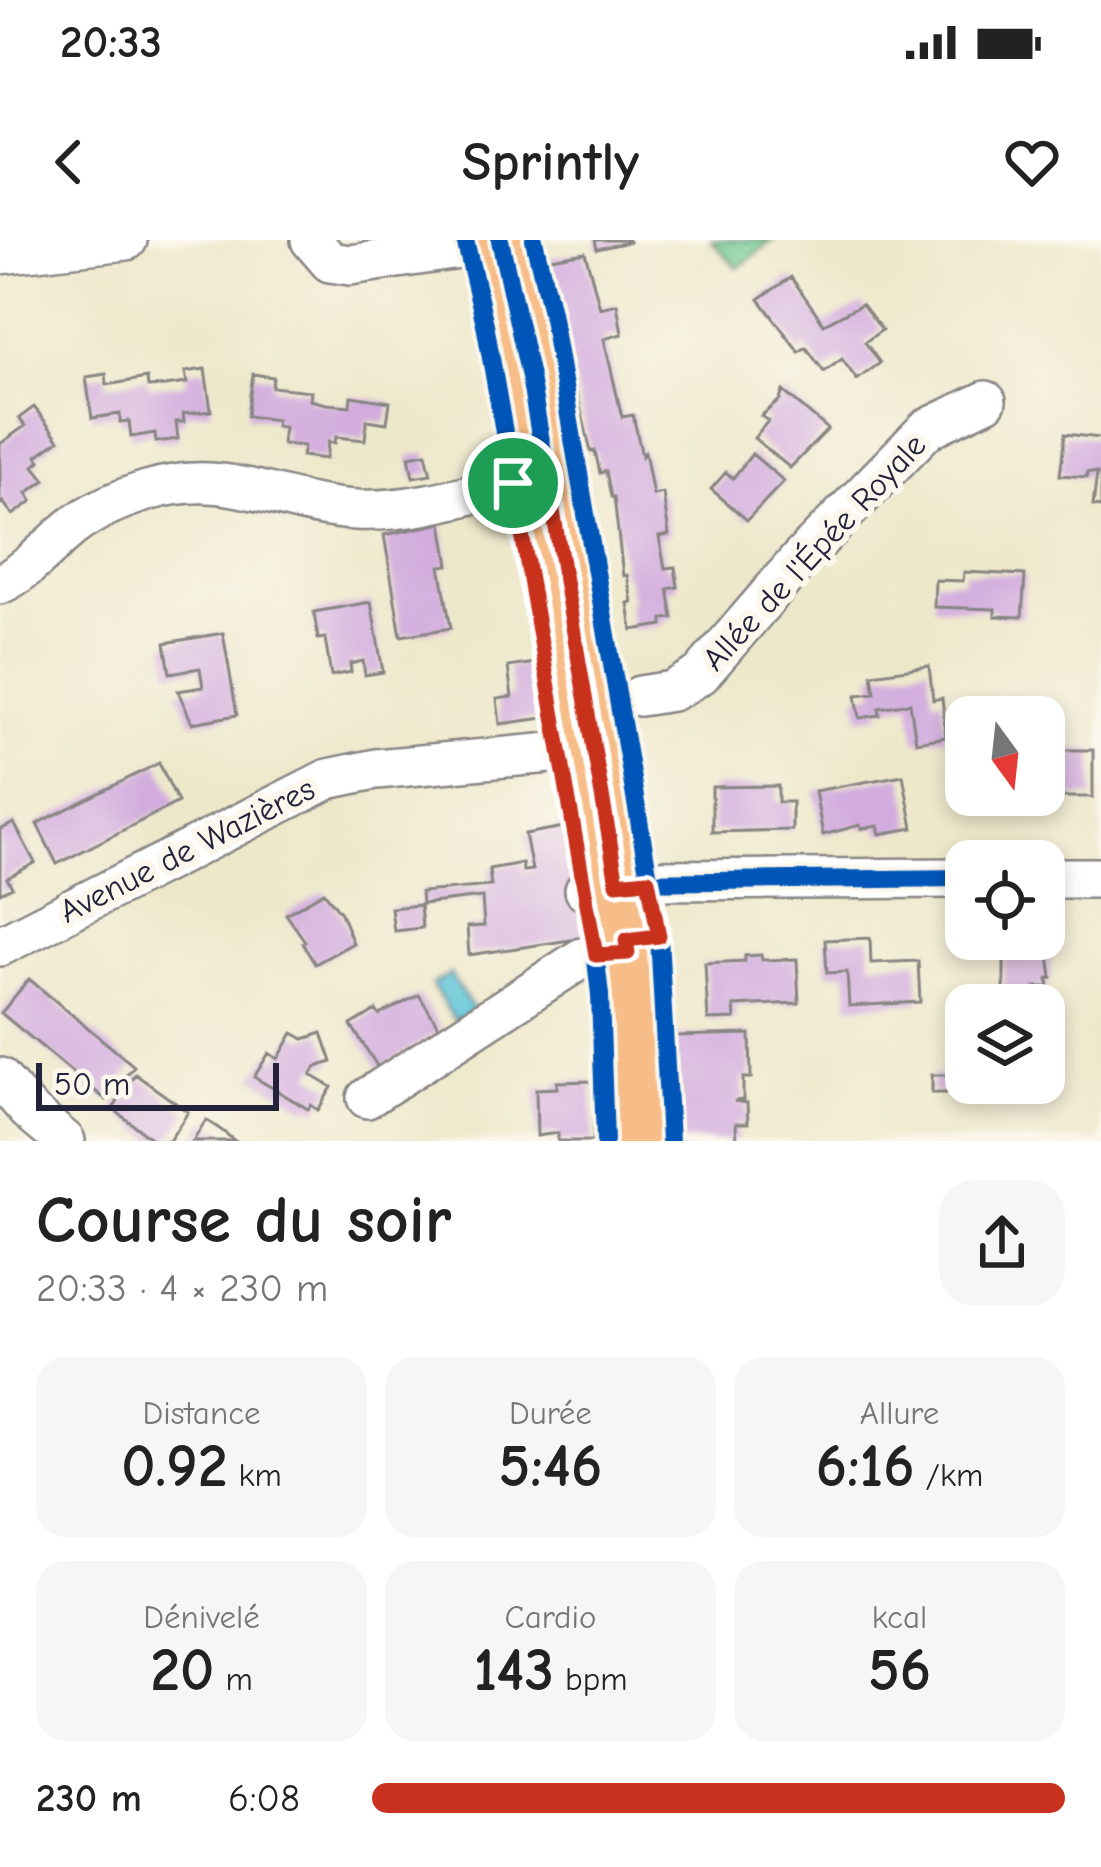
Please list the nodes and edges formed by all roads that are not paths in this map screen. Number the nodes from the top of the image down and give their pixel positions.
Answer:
1 (127, 240) edge
2 (311, 240) edge
3 (500, 241) edge
4 (0, 254) edge
5 (986, 401) dead end
6 (547, 476) junction
7 (0, 584) edge
8 (640, 696) dead end
9 (593, 749) junction
10 (945, 878) edge
11 (1065, 878) edge
12 (1101, 878) edge
13 (601, 887) junction
14 (0, 946) edge
15 (628, 953) junction
16 (0, 1078) edge
17 (367, 1098) dead end
18 (65, 1141) edge
19 (638, 1141) edge

1 - 4 street
2 - 3 street
3 - 6 main road
5 - 8 street, Allée de l'Épée Royale
6 - 7 street
6 - 9 main road
9 - 13 main road
9 - 14 street, Avenue de Wazières
10 - 13 street
11 - 12 street
13 - 15 main road
15 - 17 street
15 - 19 main road
16 - 18 street

